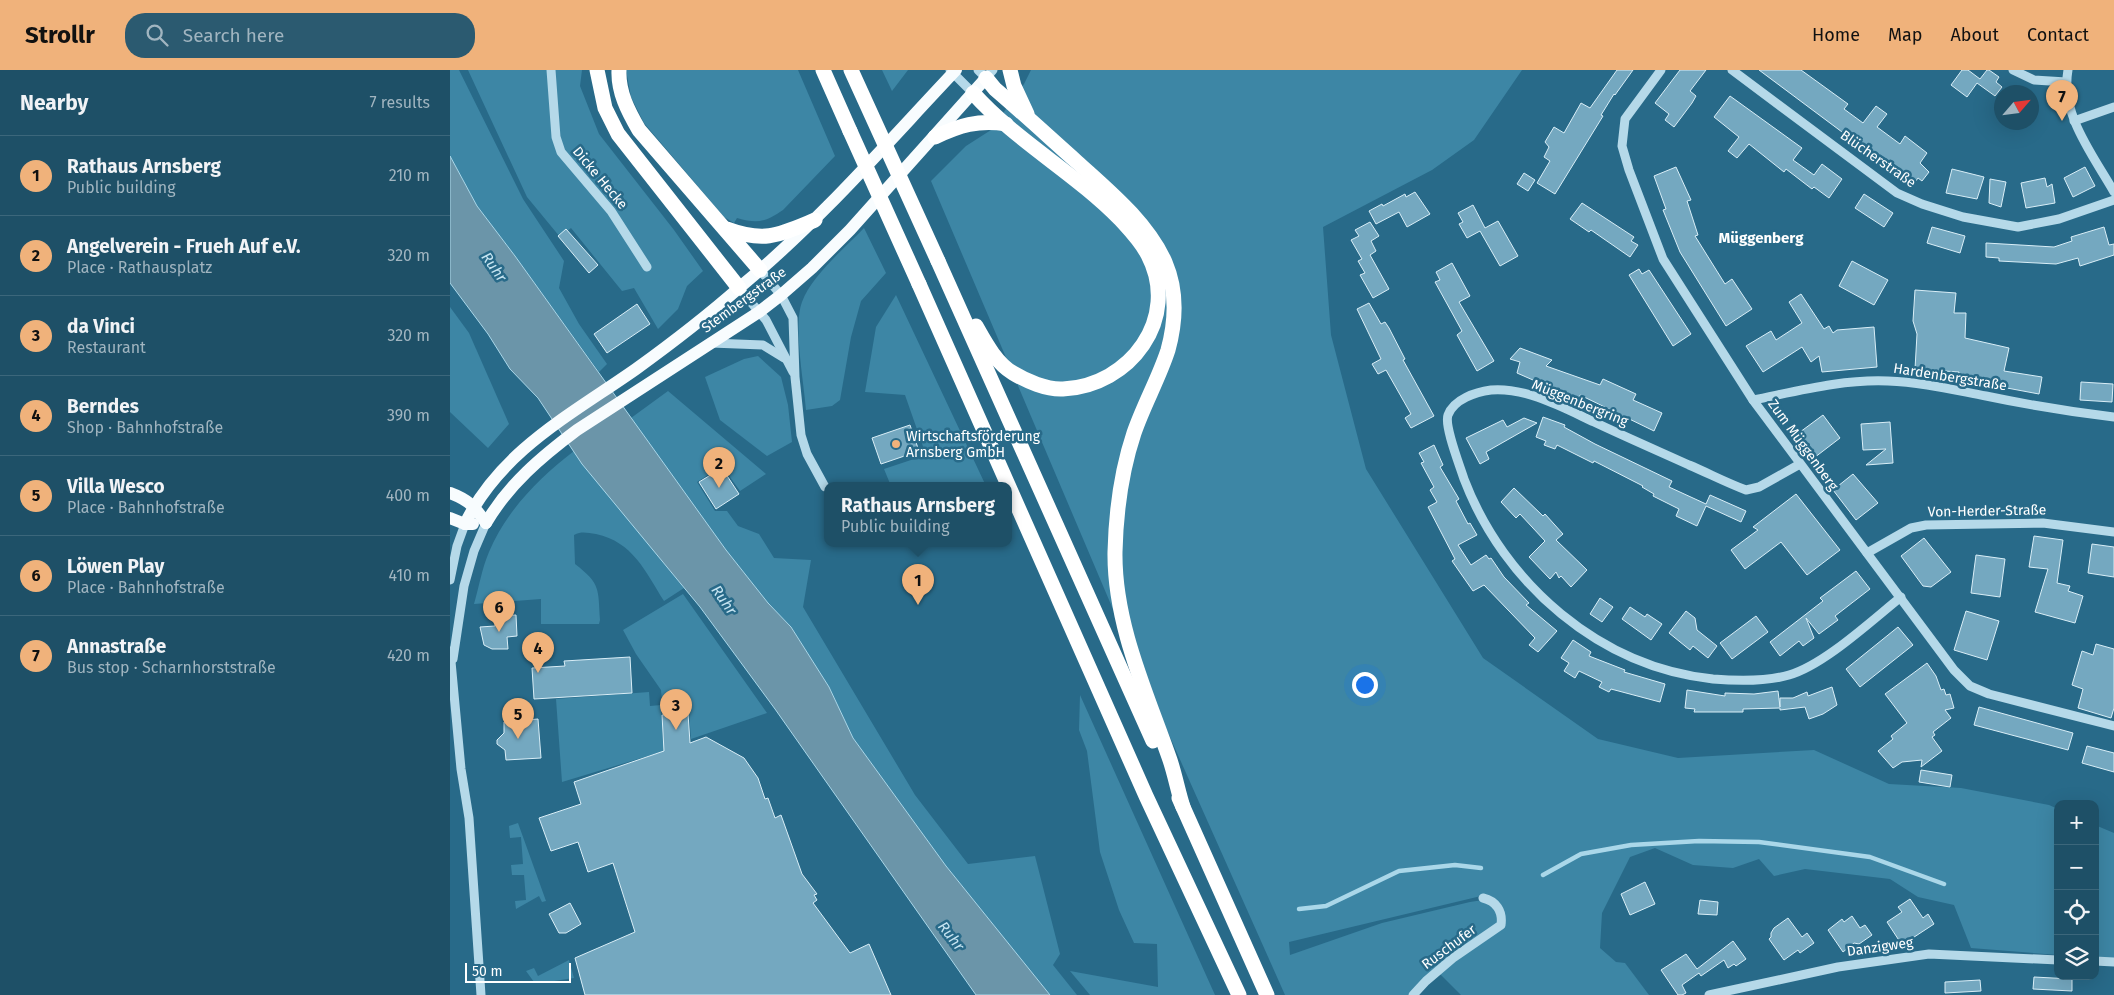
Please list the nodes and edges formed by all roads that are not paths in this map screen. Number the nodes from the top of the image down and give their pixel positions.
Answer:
1 (551, 70) edge
2 (597, 70) edge
3 (618, 70) edge
4 (822, 70) edge
5 (852, 70) edge
6 (1010, 70) edge
7 (1661, 70) edge
8 (1732, 70) edge
9 (2013, 70) edge
10 (2068, 70) edge
11 (953, 71) edge
12 (986, 73) edge
13 (2066, 82) junction
14 (973, 94) junction
15 (2114, 107) edge
16 (1030, 120) junction
17 (2074, 121) junction
18 (1006, 124) junction
19 (935, 137) junction
20 (2114, 192) edge
21 (2114, 200) edge
22 (815, 220) junction
23 (726, 228) junction
24 (940, 265) junction
25 (646, 267) dead end
26 (760, 270) junction
27 (739, 288) junction
28 (781, 295) junction
29 (758, 312) junction
30 (711, 343) junction
31 (788, 361) junction
32 (795, 377) junction
33 (1753, 400) junction
34 (2114, 417) edge
35 (1800, 464) junction
36 (1007, 482) edge
37 (824, 485) edge
38 (450, 494) edge
39 (1012, 494) edge
40 (477, 500) junction
41 (450, 518) edge
42 (486, 523) junction
43 (465, 524) junction
44 (2114, 532) edge
45 (1866, 553) junction
46 (450, 580) edge
47 (1901, 598) junction
48 (450, 651) edge
49 (451, 662) edge
50 (2114, 726) edge
51 (1182, 807) junction
52 (1483, 898) dead end
53 (2054, 960) edge
54 (2099, 962) edge
55 (2114, 962) edge
56 (481, 995) edge
57 (1239, 995) edge
58 (1267, 995) edge
59 (1413, 995) edge
60 (1709, 995) edge

1 - 25 street, Dicke Hecke
2 - 27 highway
3 - 23 highway
4 - 36 highway, bridge
5 - 24 highway, bridge
6 - 16 highway
7 - 33 street, Zum Müggenberg
8 - 21 street, Blücherstraße
9 - 13 street
10 - 13 street
11 - 14 street
11 - 22 main road, Stembergstraße
12 - 14 main road, Stembergstraße
12 - 16 highway
13 - 17 street
14 - 18 highway
14 - 19 main road, Stembergstraße
15 - 17 street
16 - 51 highway
17 - 20 street
18 - 19 highway
18 - 24 highway
19 - 28 main road, Stembergstraße
22 - 23 highway
22 - 26 main road, Stembergstraße
23 - 26 highway
24 - 51 highway
26 - 27 main road, Stembergstraße
26 - 28 street
27 - 29 street
27 - 40 main road, Stembergstraße
28 - 29 main road, Stembergstraße
28 - 32 street
29 - 30 main road, Stembergstraße
29 - 31 street
30 - 31 street
30 - 42 main road, Stembergstraße
31 - 32 street
32 - 37 street
33 - 34 street, Hardenbergstraße
33 - 35 street, Zum Müggenberg
35 - 45 street, Zum Müggenberg
35 - 47 street, Müggenbergring
38 - 40 main road
39 - 57 highway, bridge
40 - 42 main road
40 - 43 main road, Stembergstraße
41 - 43 main road
42 - 43 main road
42 - 49 street
43 - 46 street
44 - 45 street, Von-Herder-Straße
45 - 47 street, Zum Müggenberg
47 - 50 street, Zum Müggenberg
48 - 49 street
49 - 56 street
51 - 58 highway
52 - 59 street, Ruschufer
53 - 60 street, Danzigweg
54 - 55 street

